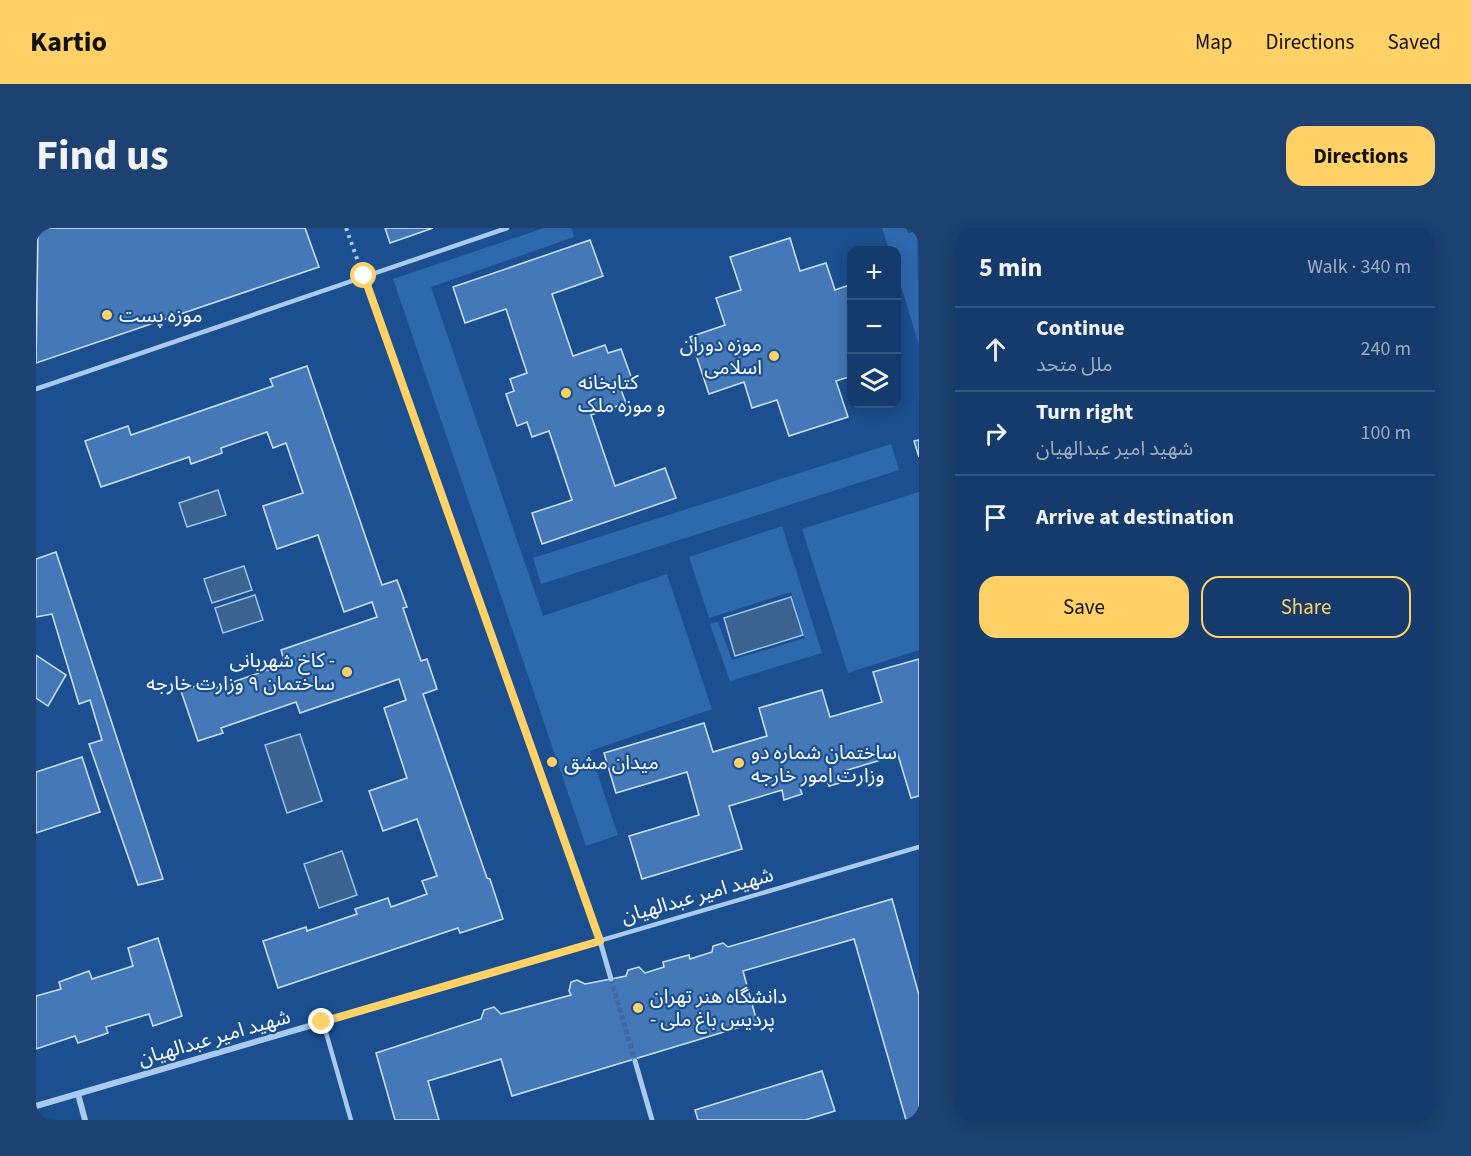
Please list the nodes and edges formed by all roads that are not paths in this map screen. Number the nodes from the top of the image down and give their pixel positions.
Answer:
1 (507, 228) edge
2 (364, 276) junction
3 (36, 389) edge
4 (919, 847) edge
5 (600, 941) junction
6 (611, 979) tunnel mouth
7 (322, 1022) junction
8 (635, 1061) tunnel mouth
9 (78, 1094) junction
10 (36, 1106) edge
11 (85, 1120) edge
12 (351, 1120) edge
13 (652, 1120) edge

1 - 2 lane
2 - 3 lane
2 - 5 lane
4 - 5 lane, شهید امیر عبدالهیان
5 - 6 street
5 - 7 lane, شهید امیر عبدالهیان
7 - 9 street, شهید امیر عبدالهیان
7 - 12 lane
8 - 13 street
9 - 10 street, شهید امیر عبدالهیان
9 - 11 street

